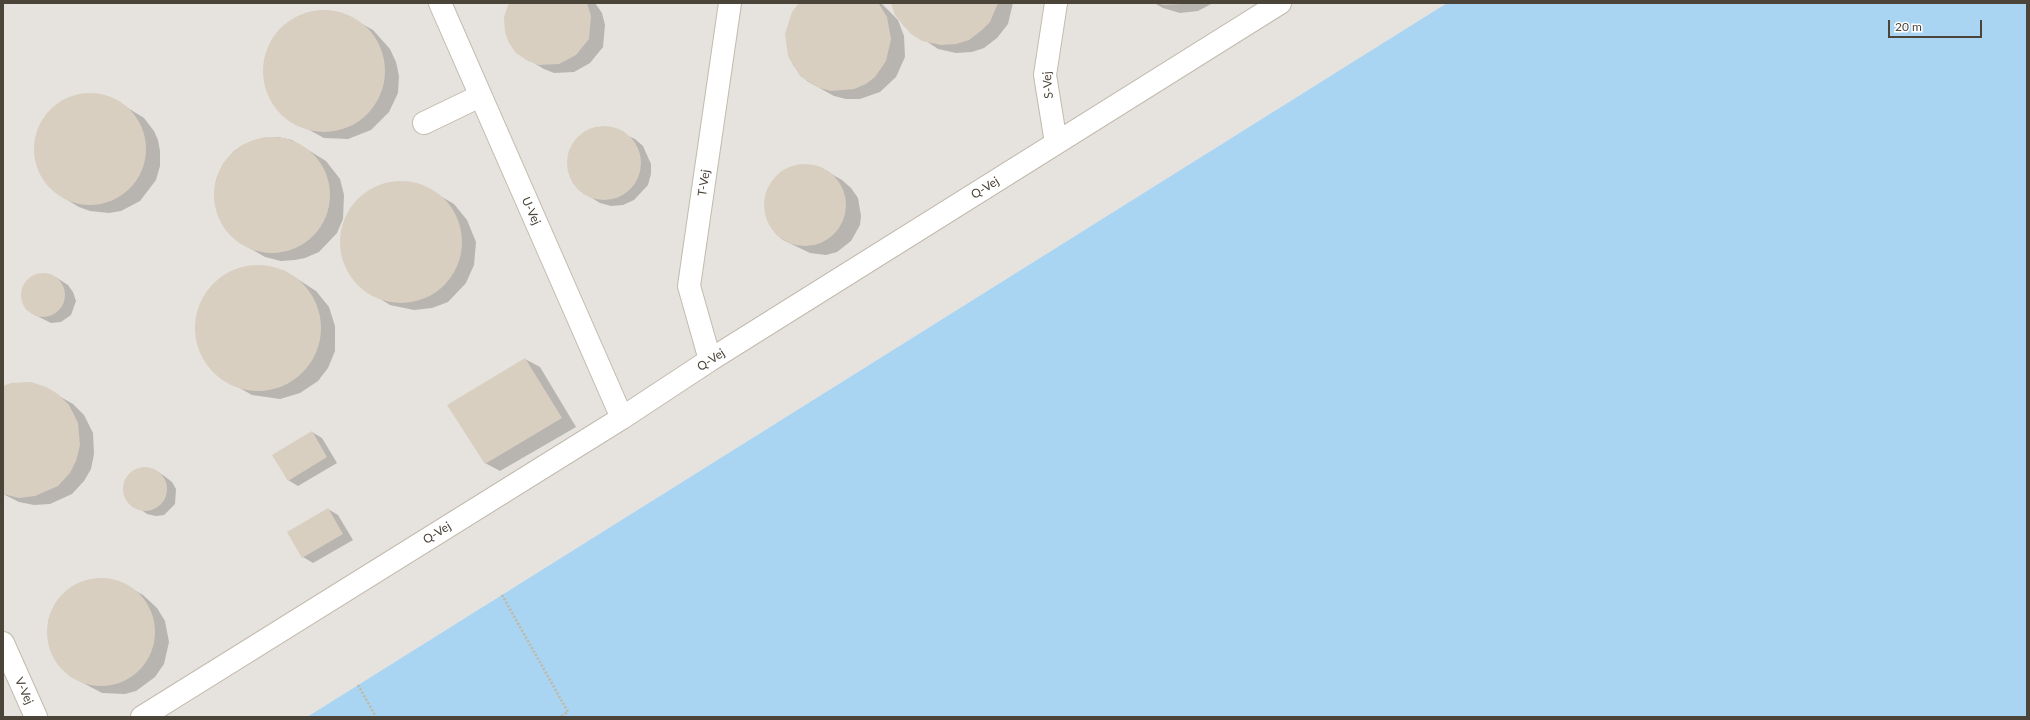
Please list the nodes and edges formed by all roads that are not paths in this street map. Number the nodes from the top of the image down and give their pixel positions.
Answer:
1 (440, 3) edge
2 (730, 3) edge
3 (1056, 3) edge
4 (1280, 3) edge
5 (480, 96) junction
6 (424, 123) dead end
7 (1056, 143) junction
8 (710, 360) junction
9 (622, 418) junction
10 (3, 643) edge
11 (36, 717) edge
12 (142, 717) edge

1 - 5 lane, U-Vej
2 - 8 lane, T-Vej
3 - 7 lane, S-Vej
4 - 7 lane, Q-Vej
5 - 6 lane
5 - 9 lane, U-Vej
7 - 8 lane, Q-Vej
8 - 9 lane, Q-Vej
9 - 12 lane, Q-Vej
10 - 11 lane, V-Vej

